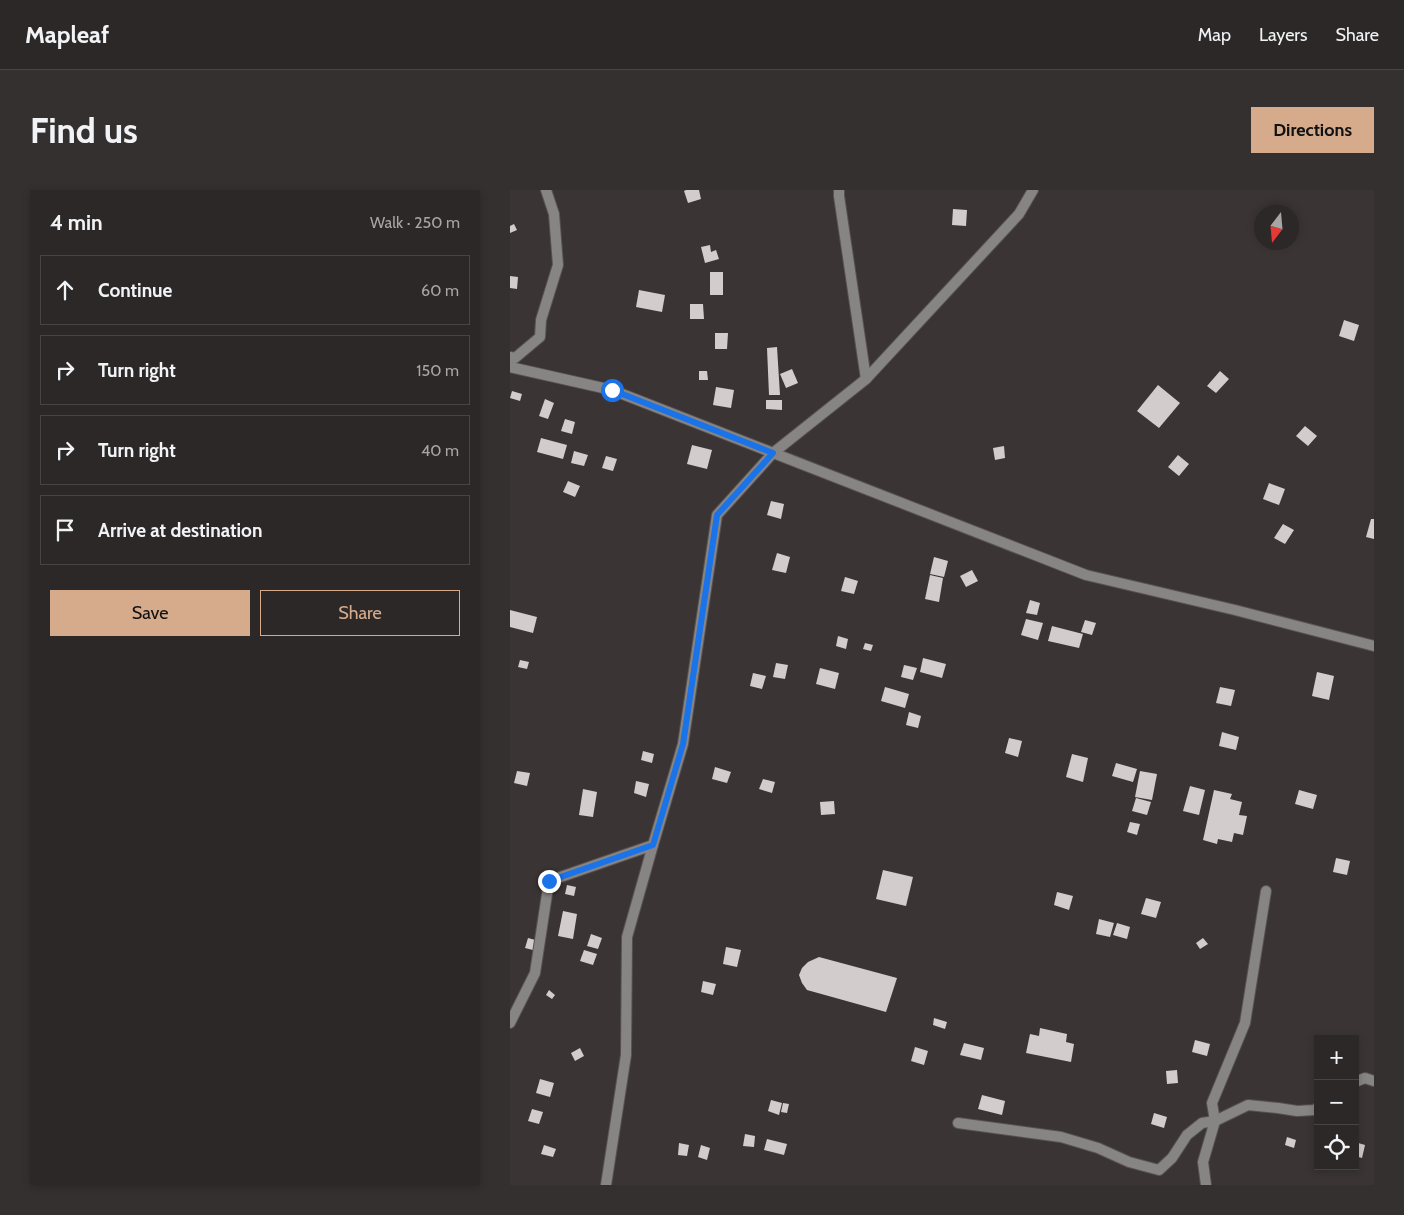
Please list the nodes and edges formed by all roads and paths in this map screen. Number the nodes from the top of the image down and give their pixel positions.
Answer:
1 (546, 190) edge
2 (839, 190) edge
3 (1032, 190) edge
4 (510, 358) edge
5 (510, 367) edge
6 (866, 379) junction
7 (773, 453) junction
8 (1374, 646) edge
9 (653, 845) junction
10 (1266, 891) dead end
11 (510, 1023) edge
12 (1359, 1080) edge
13 (1374, 1081) edge
14 (1314, 1110) edge
15 (1215, 1121) junction
16 (958, 1123) dead end
17 (606, 1185) edge
18 (1206, 1185) edge

1 - 4 street
2 - 6 street
3 - 6 street
5 - 7 street
6 - 7 street
7 - 8 street
7 - 9 street
9 - 11 street
9 - 17 street
10 - 15 street
12 - 13 street
14 - 15 street
15 - 16 street
15 - 18 street

